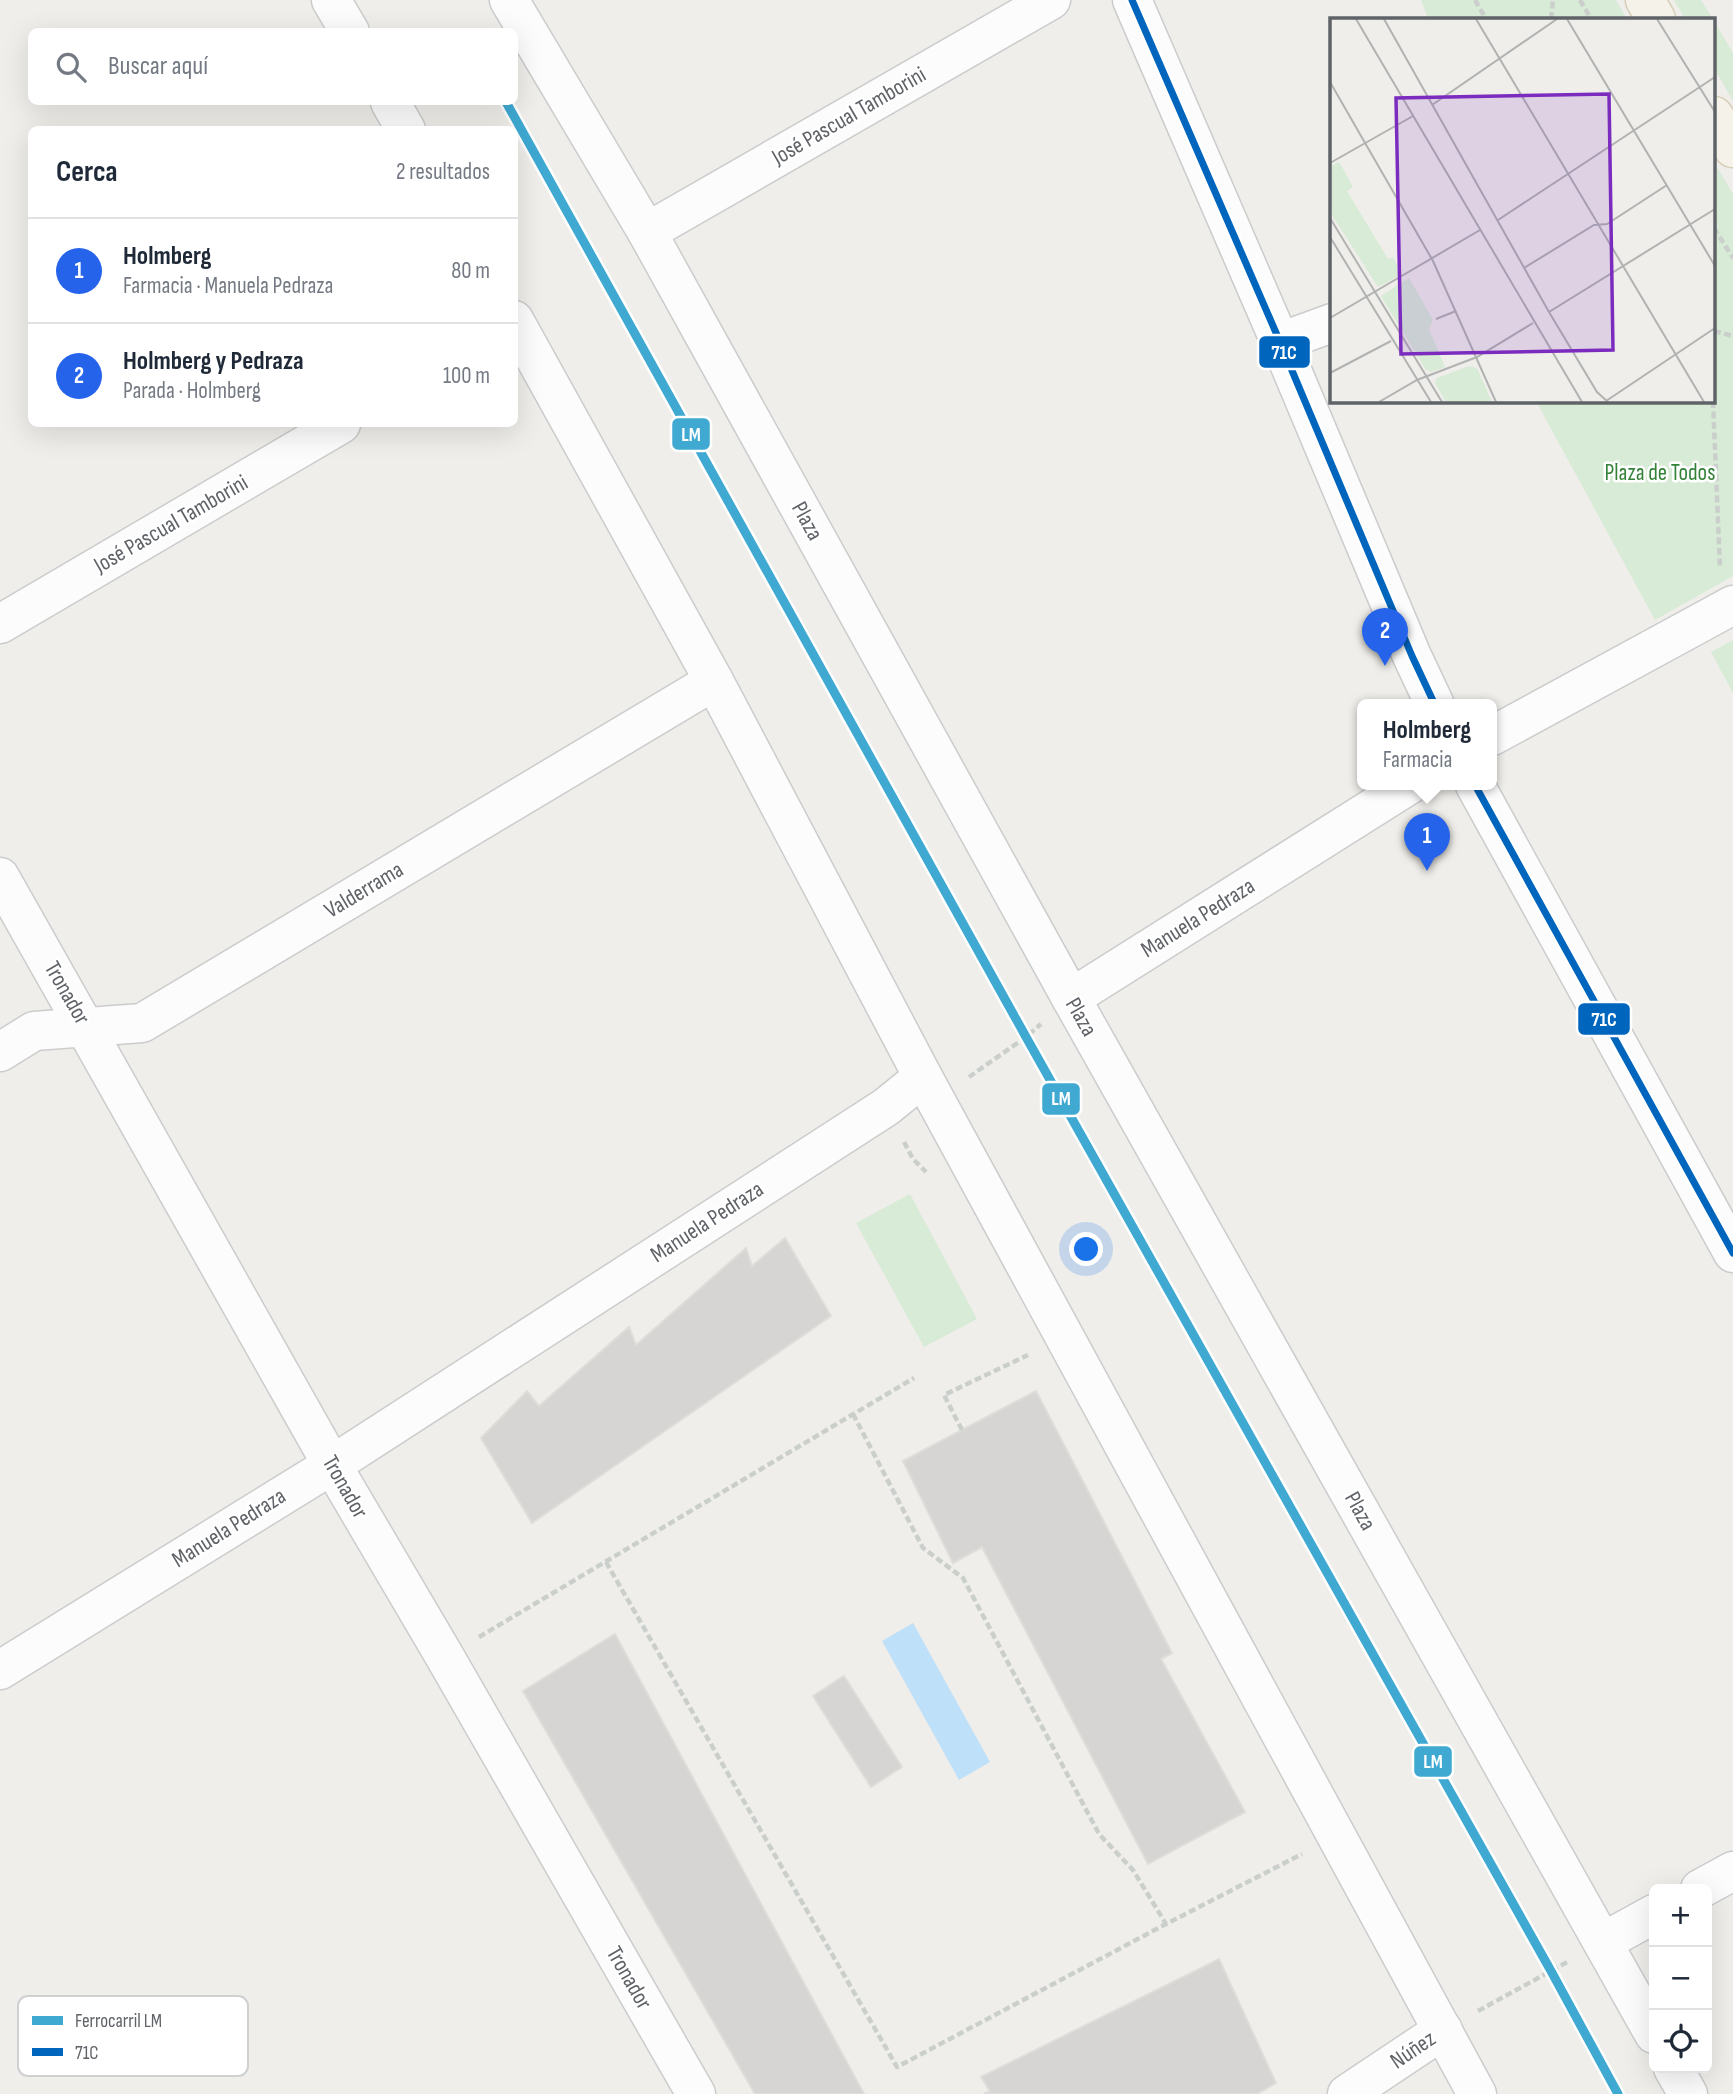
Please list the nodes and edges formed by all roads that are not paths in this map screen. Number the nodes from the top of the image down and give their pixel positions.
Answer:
1 (331, 0) edge
2 (509, 0) edge
3 (1051, 0) edge
4 (1132, 0) edge
5 (1645, 0) edge
6 (1655, 18) edge
7 (347, 28) edge
8 (392, 105) edge
9 (1716, 119) edge
10 (404, 126) edge
11 (1733, 148) edge
12 (647, 232) junction
13 (1330, 324) edge
14 (518, 326) edge
15 (1280, 342) junction
16 (336, 427) edge
17 (1727, 608) edge
18 (0, 624) edge
19 (714, 681) junction
20 (1432, 699) edge
21 (1497, 733) edge
22 (1401, 790) edge
23 (1478, 790) edge
24 (0, 877) edge
25 (1071, 998) junction
26 (85, 1026) junction
27 (0, 1052) edge
28 (923, 1077) junction
29 (1733, 1253) edge
30 (332, 1465) junction
31 (0, 1670) edge
32 (1733, 1871) edge
33 (1709, 1884) edge
34 (1649, 1917) edge
35 (1604, 1942) junction
36 (1649, 2025) edge
37 (1443, 2030) junction
38 (1676, 2073) edge
39 (696, 2094) edge
40 (1347, 2094) edge
41 (1477, 2094) edge
42 (1688, 2094) edge

1 - 7 street
2 - 12 street, Plaza
3 - 12 street, José Pascual Tamborini
4 - 15 street
5 - 6 main road
8 - 10 street
9 - 11 main road
12 - 25 street, Plaza
13 - 15 street
14 - 19 street
15 - 20 street
16 - 18 street, José Pascual Tamborini
17 - 21 street
19 - 26 street, Valderrama
19 - 28 street
22 - 25 street, Manuela Pedraza
23 - 29 street
24 - 26 street, Tronador
25 - 35 street, Plaza
26 - 27 street, Valderrama
26 - 30 street, Tronador
28 - 30 street, Manuela Pedraza
28 - 37 street
30 - 31 street, Manuela Pedraza
30 - 39 street, Tronador
32 - 33 street
34 - 35 street
35 - 36 street, Plaza
37 - 40 street, Núñez
37 - 41 street
38 - 42 street

